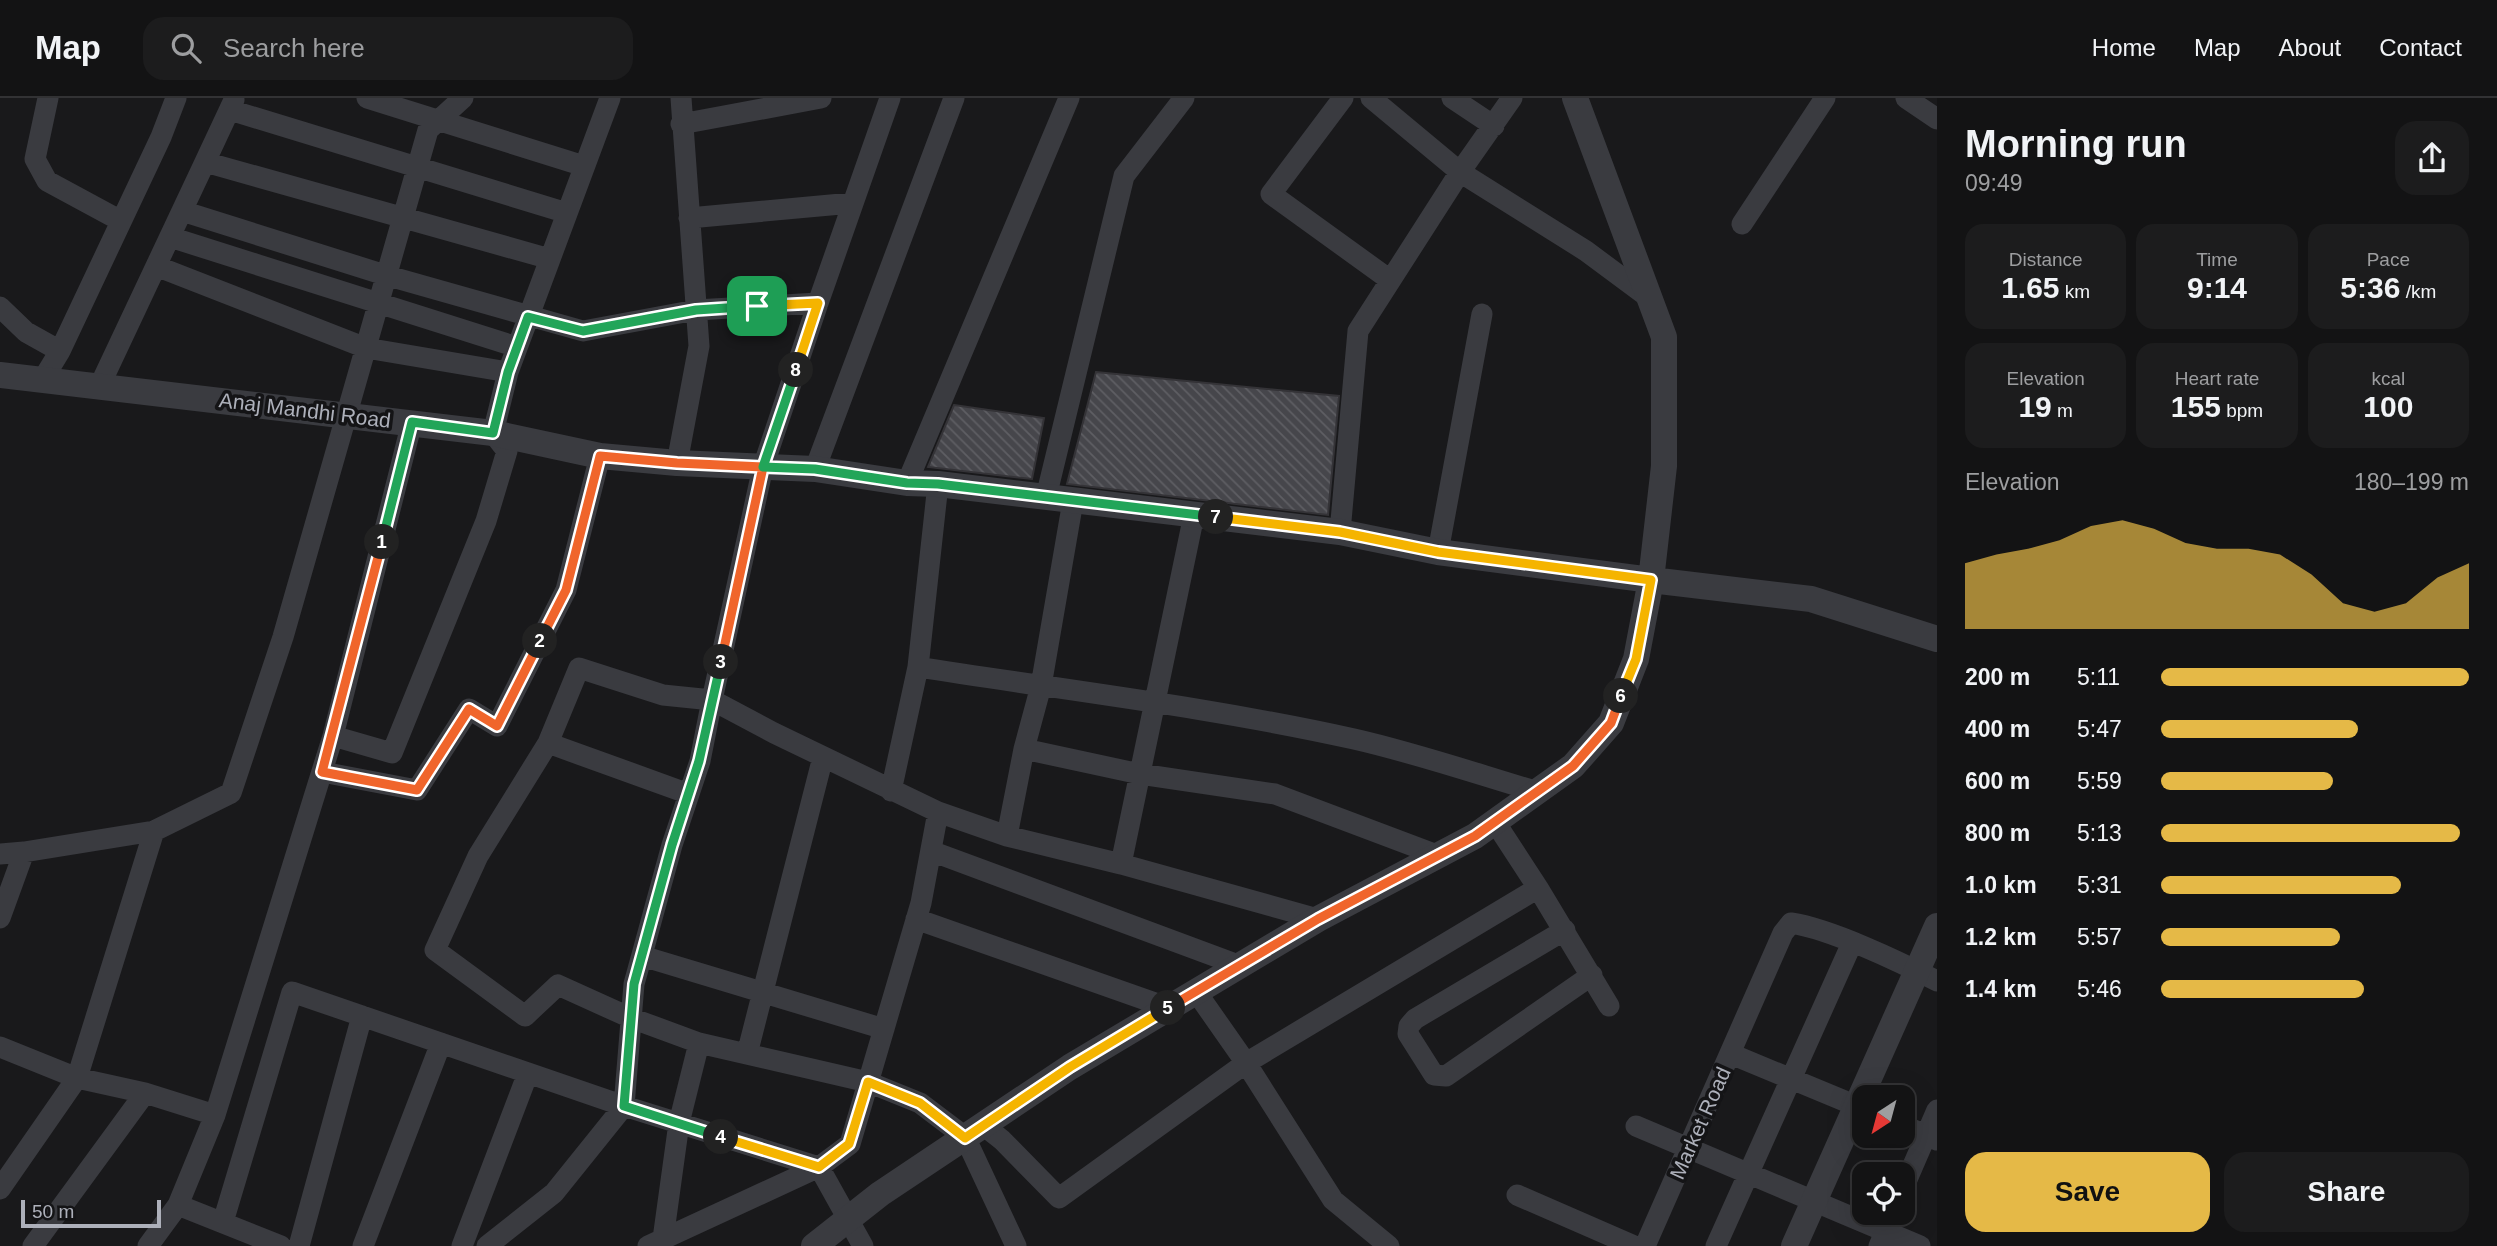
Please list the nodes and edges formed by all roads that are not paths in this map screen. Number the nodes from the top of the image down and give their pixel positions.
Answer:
1 (48, 98) edge
2 (176, 98) edge
3 (367, 98) edge
4 (463, 98) edge
5 (610, 98) edge
6 (681, 98) edge
7 (821, 98) edge
8 (890, 98) edge
9 (954, 98) edge
10 (1069, 98) edge
11 (1184, 98) edge
12 (1343, 98) edge
13 (1371, 98) edge
14 (1452, 98) edge
15 (1512, 98) edge
16 (1574, 98) edge
17 (1825, 98) edge
18 (1906, 98) edge
19 (232, 104) edge
20 (1937, 119) edge
21 (438, 120) junction
22 (681, 124) junction
23 (1494, 126) junction
24 (205, 162) junction
25 (584, 166) junction
26 (416, 167) junction
27 (1460, 172) junction
28 (852, 204) junction
29 (182, 211) junction
30 (567, 213) junction
31 (402, 218) junction
32 (689, 218) junction
33 (121, 221) junction
34 (1742, 224) dead end
35 (170, 237) junction
36 (550, 259) junction
37 (156, 266) junction
38 (385, 275) junction
39 (1390, 280) junction
40 (1648, 297) junction
41 (377, 303) junction
42 (818, 303) junction
43 (0, 307) edge
44 (696, 310) junction
45 (1482, 314) dead end
46 (528, 317) junction
47 (517, 347) junction
48 (366, 348) junction
49 (60, 351) junction
50 (508, 372) junction
51 (0, 375) edge
52 (43, 379) junction
53 (100, 386) junction
54 (348, 415) junction
55 (412, 422) junction
56 (493, 433) junction
57 (600, 456) junction
58 (677, 463) junction
59 (763, 467) junction
60 (815, 469) junction
61 (907, 483) junction
62 (938, 484) junction
63 (1045, 497) junction
64 (1073, 501) junction
65 (1194, 515) junction
66 (1340, 532) junction
67 (1438, 552) junction
68 (1651, 580) junction
69 (1937, 639) edge
70 (918, 667) junction
71 (1041, 687) junction
72 (712, 700) junction
73 (1155, 701) junction
74 (333, 736) junction
75 (548, 743) junction
76 (1024, 749) junction
77 (823, 757) junction
78 (322, 772) junction
79 (1140, 774) junction
80 (891, 791) junction
81 (1538, 792) junction
82 (689, 794) junction
83 (938, 812) junction
84 (1495, 822) junction
85 (154, 831) junction
86 (1007, 836) junction
87 (931, 851) junction
88 (24, 852) junction
89 (0, 854) edge
90 (1437, 855) junction
91 (1121, 864) junction
92 (1538, 888) junction
93 (0, 918) edge
94 (916, 919) junction
95 (1318, 919) junction
96 (1937, 926) edge
97 (1564, 930) junction
98 (1852, 943) junction
99 (642, 956) junction
100 (1241, 966) junction
101 (1592, 975) junction
102 (1928, 976) edge
103 (763, 992) junction
104 (1197, 993) junction
105 (1609, 1006) dead end
106 (1169, 1008) junction
107 (362, 1016) junction
108 (631, 1018) junction
109 (884, 1029) junction
110 (441, 1043) junction
111 (699, 1043) junction
112 (0, 1047) edge
113 (747, 1054) junction
114 (1731, 1054) junction
115 (1246, 1063) junction
116 (528, 1073) junction
117 (77, 1078) junction
118 (1791, 1079) junction
119 (868, 1082) junction
120 (1872, 1085) edge
121 (145, 1093) junction
122 (1852, 1105) edge
123 (624, 1106) junction
124 (1937, 1110) edge
125 (215, 1115) junction
126 (679, 1124) junction
127 (1852, 1124) edge
128 (1636, 1126) dead end
129 (974, 1131) junction
130 (1915, 1131) edge
131 (1931, 1138) edge
132 (1688, 1148) junction
133 (819, 1167) junction
134 (1915, 1167) edge
135 (1749, 1173) junction
136 (0, 1189) edge
137 (1517, 1195) dead end
138 (1813, 1201) junction
139 (178, 1205) junction
140 (848, 1221) junction
141 (223, 1222) junction
142 (1885, 1230) edge
143 (655, 1242) edge
144 (1386, 1245) edge
145 (33, 1246) edge
146 (148, 1246) edge
147 (281, 1246) edge
148 (299, 1246) edge
149 (363, 1246) edge
150 (462, 1246) edge
151 (487, 1246) edge
152 (814, 1246) edge
153 (863, 1246) edge
154 (1016, 1246) edge
155 (1634, 1246) edge
156 (1645, 1246) edge
157 (1716, 1246) edge
158 (1794, 1246) edge
159 (1920, 1246) edge

1 - 33 street
2 - 33 street
3 - 21 street
4 - 21 street
5 - 25 street
6 - 22 street
7 - 22 street
8 - 28 street
9 - 60 street
10 - 61 street
11 - 63 street
12 - 39 street
13 - 27 street
14 - 23 street
15 - 23 street
16 - 40 street
17 - 34 street
18 - 20 street
19 - 24 street
19 - 26 street
21 - 25 street
21 - 26 street
22 - 32 street
23 - 27 street
24 - 29 street
24 - 31 street
25 - 30 street
26 - 30 street
26 - 31 street
27 - 39 street
27 - 40 street
28 - 32 street
28 - 42 street
29 - 35 street
29 - 38 street
30 - 36 street
31 - 36 street
31 - 38 street
32 - 44 street
33 - 49 street
35 - 37 street
35 - 41 street
36 - 46 street
37 - 48 street
37 - 53 street
38 - 41 street
38 - 46 street
39 - 66 street
40 - 68 street
41 - 47 street
41 - 48 street
42 - 44 street
42 - 59 street
43 - 49 street
44 - 46 street
44 - 58 street
45 - 67 street
46 - 47 street
47 - 50 street
48 - 50 street
48 - 54 street
49 - 52 street
50 - 56 street
51 - 52 street, Anaj Mandhi Road
52 - 53 street, Anaj Mandhi Road
53 - 54 street, Anaj Mandhi Road
54 - 55 street, Anaj Mandhi Road
54 - 85 street
55 - 56 street, Anaj Mandhi Road
55 - 74 street
56 - 57 street, Anaj Mandhi Road
56 - 74 street
57 - 58 street, Anaj Mandhi Road
57 - 78 street
58 - 59 street, Anaj Mandhi Road
59 - 60 street, Anaj Mandhi Road
59 - 72 street
60 - 61 street, Anaj Mandhi Road
61 - 62 street, Anaj Mandhi Road
62 - 63 street, Anaj Mandhi Road
62 - 70 street
63 - 64 street, Anaj Mandhi Road
64 - 65 street, Anaj Mandhi Road
64 - 71 street
65 - 66 street, Anaj Mandhi Road
65 - 73 street
66 - 67 street, Anaj Mandhi Road
67 - 68 street, Anaj Mandhi Road
68 - 69 street, Anaj Mandhi Road
68 - 81 street
70 - 71 street
70 - 80 street
71 - 73 street
71 - 76 street
72 - 75 street
72 - 77 street
72 - 82 street
73 - 79 street
73 - 81 street
74 - 78 street
75 - 82 street
75 - 108 street
76 - 79 street
76 - 86 street
77 - 80 street
77 - 103 street
78 - 125 street
79 - 90 street
79 - 91 street
80 - 83 street
81 - 84 street
82 - 99 street
83 - 86 street
83 - 87 street
84 - 90 street
84 - 92 street
85 - 88 street
85 - 117 street
86 - 91 street
87 - 94 street
87 - 100 street
88 - 89 street
88 - 93 street
90 - 95 street
91 - 95 street
92 - 97 street
92 - 115 street
94 - 106 street
94 - 109 street
95 - 100 street
96 - 102 street
97 - 101 street
97 - 101 street
98 - 102 street
98 - 114 street
98 - 118 street
99 - 103 street
99 - 108 street
100 - 104 street
101 - 105 street
102 - 120 street
103 - 109 street
103 - 113 street
104 - 106 street
104 - 115 street
106 - 129 street
107 - 110 street
107 - 141 street
107 - 148 street
108 - 111 street
108 - 123 street
109 - 119 street
110 - 116 street
110 - 149 street
111 - 113 street
111 - 126 street
112 - 117 street
113 - 119 street
114 - 118 street, Market Road
114 - 132 street, Market Road
115 - 129 street
115 - 144 street
116 - 123 street
116 - 150 street
117 - 121 street
117 - 136 street
118 - 122 street, Market Road
118 - 135 street
119 - 129 street
119 - 133 street
121 - 125 street
121 - 145 street
123 - 126 street
123 - 151 street
124 - 131 street
125 - 139 street
126 - 133 street
126 - 143 street
127 - 138 street
128 - 132 street
129 - 140 street
129 - 154 street
130 - 131 street
131 - 134 street
132 - 135 street
132 - 156 street, Market Road
133 - 140 street
133 - 143 street
135 - 138 street
135 - 157 street
137 - 155 street
138 - 142 street
138 - 158 street
139 - 141 street
139 - 146 street
140 - 152 street
140 - 153 street
141 - 147 street
142 - 159 street

